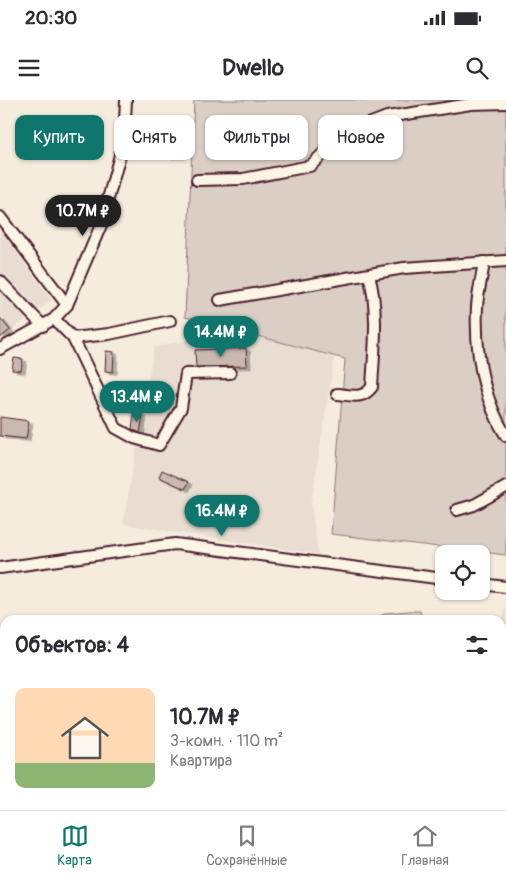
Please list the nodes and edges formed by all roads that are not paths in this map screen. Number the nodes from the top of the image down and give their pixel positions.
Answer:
1 (126, 100) edge
2 (506, 103) edge
3 (197, 180) dead end
4 (0, 217) edge
5 (506, 261) edge
6 (484, 262) junction
7 (369, 275) junction
8 (0, 281) edge
9 (220, 300) dead end
10 (67, 305) junction
11 (54, 319) junction
12 (170, 321) dead end
13 (42, 326) junction
14 (73, 338) junction
15 (0, 349) edge
16 (230, 372) dead end
17 (337, 394) dead end
18 (506, 436) edge
19 (506, 487) edge
20 (457, 510) dead end
21 (0, 568) edge
22 (435, 578) edge
23 (490, 585) edge
24 (506, 587) edge

1 - 10 street
2 - 3 street
4 - 10 street
5 - 6 street
6 - 7 street
6 - 18 street
7 - 9 street
7 - 17 street
8 - 13 street
10 - 11 street
11 - 13 street
11 - 14 street
12 - 14 street
13 - 15 street
14 - 16 street
19 - 20 street
21 - 22 street
23 - 24 street

